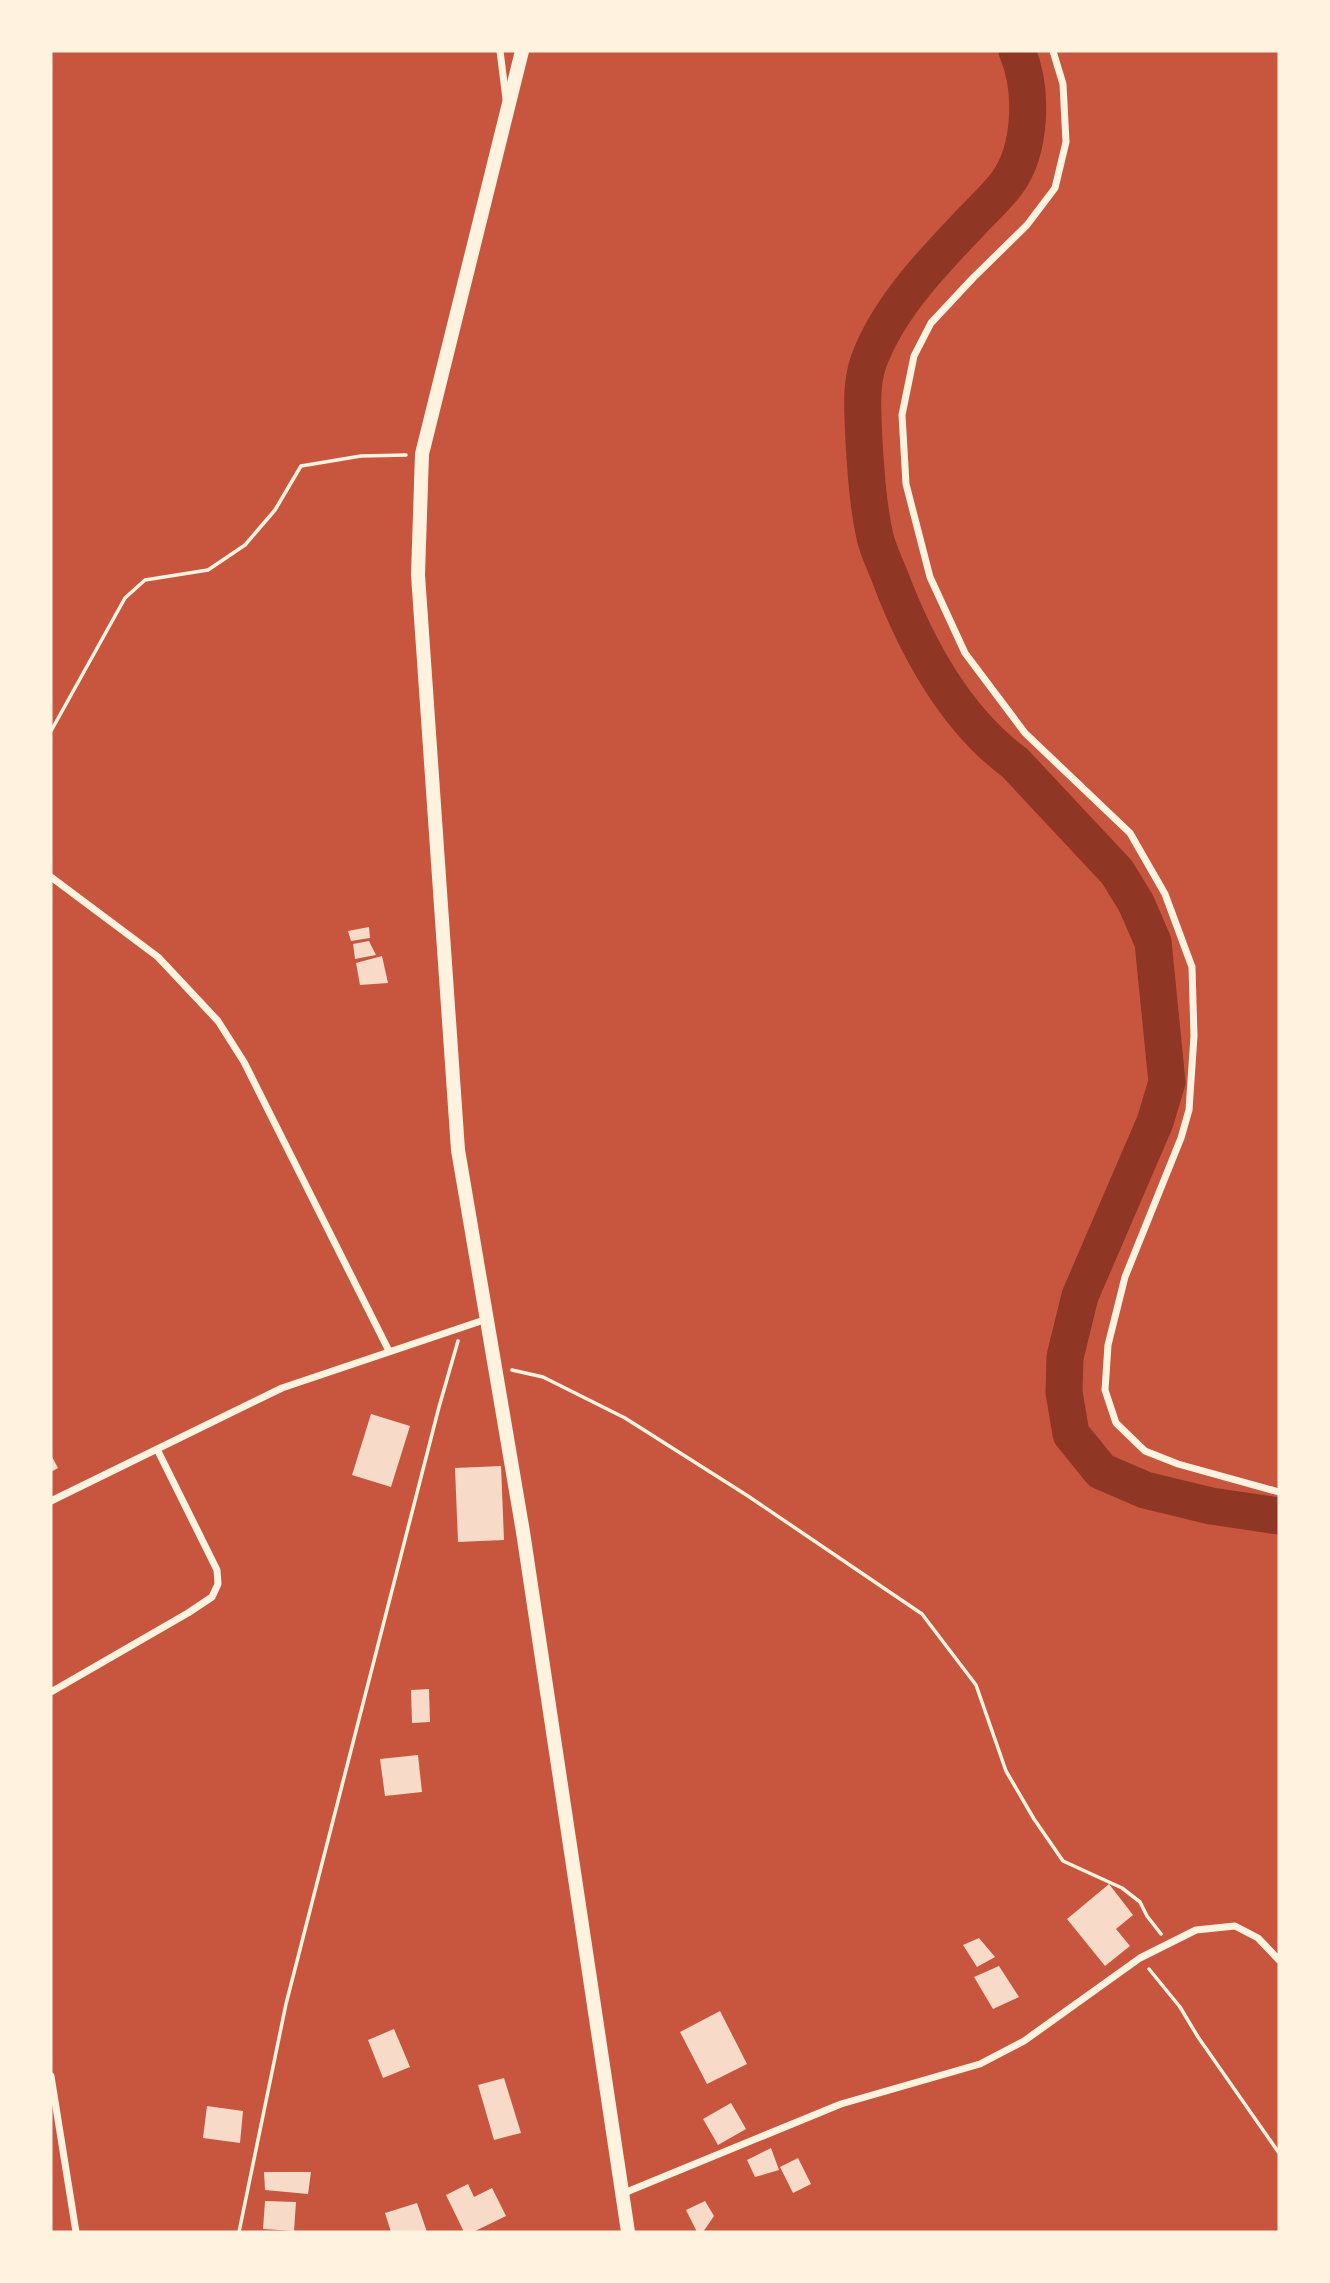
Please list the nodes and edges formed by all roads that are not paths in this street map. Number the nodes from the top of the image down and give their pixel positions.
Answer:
1 (499, 51) edge
2 (522, 51) edge
3 (1053, 51) edge
4 (508, 110) junction
5 (51, 877) edge
6 (488, 1319) junction
7 (388, 1351) junction
8 (157, 1449) junction
9 (1279, 1492) edge
10 (51, 1501) edge
11 (51, 1692) edge
12 (1279, 1960) edge
13 (51, 2076) edge
14 (624, 2193) junction
15 (76, 2232) edge
16 (628, 2232) edge

1 - 4 street
2 - 4 main road
3 - 9 street
4 - 6 main road
5 - 7 street
6 - 7 street
6 - 14 main road
7 - 8 street
8 - 10 street
8 - 11 street
12 - 14 street
13 - 15 street
14 - 16 main road

